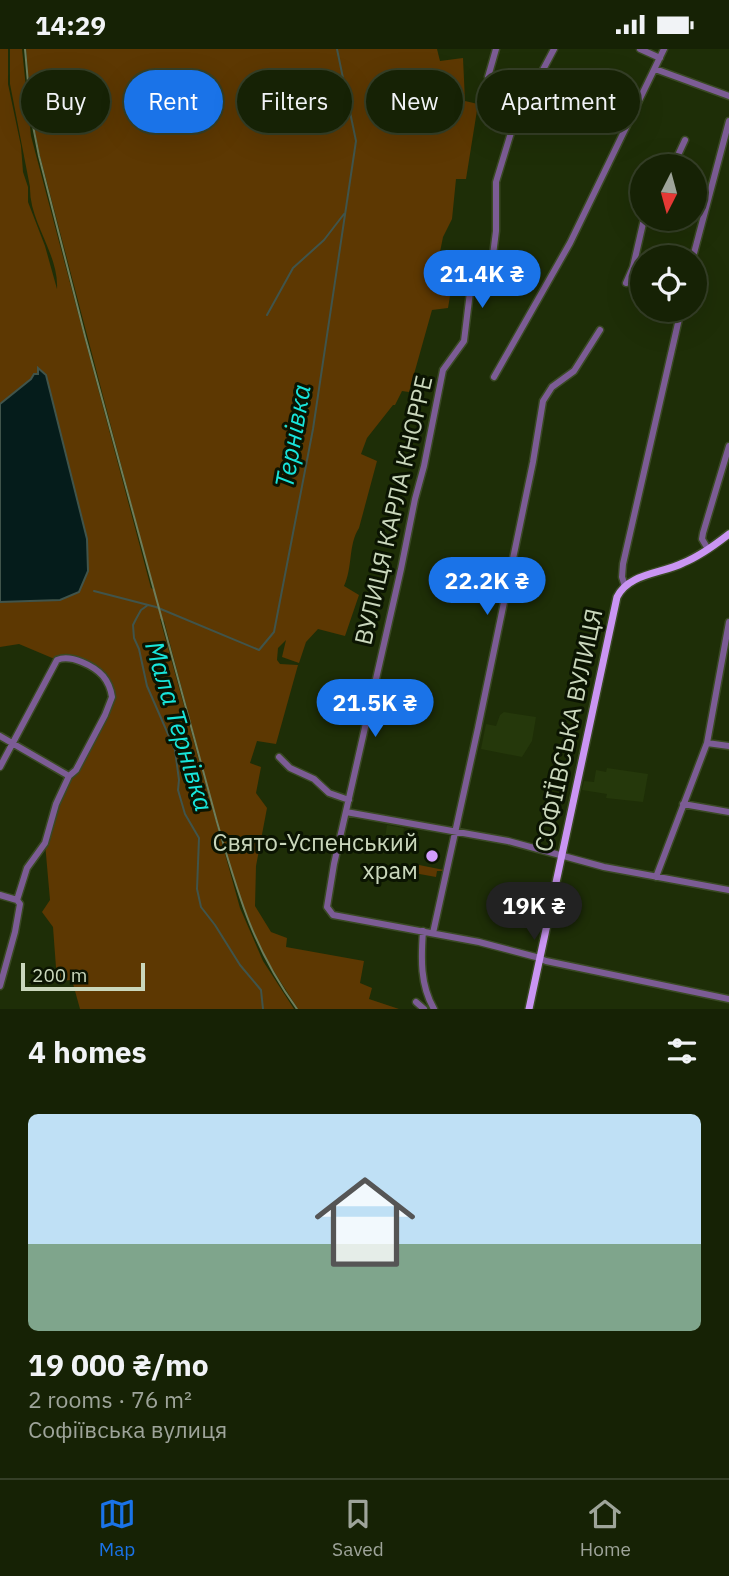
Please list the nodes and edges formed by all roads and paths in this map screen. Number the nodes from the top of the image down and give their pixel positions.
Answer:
1 (496, 49) edge
2 (554, 49) edge
3 (640, 49) edge
4 (664, 49) edge
5 (660, 58) junction
6 (655, 69) junction
7 (490, 70) edge
8 (729, 96) edge
9 (729, 121) edge
10 (685, 140) dead end
11 (679, 154) edge
12 (640, 231) edge
13 (697, 245) edge
14 (626, 283) dead end
15 (678, 322) edge
16 (600, 330) dead end
17 (495, 377) dead end
18 (729, 446) edge
19 (729, 534) edge
20 (708, 549) junction
21 (625, 586) junction
22 (729, 622) edge
23 (0, 736) edge
24 (13, 743) junction
25 (707, 743) junction
26 (729, 746) edge
27 (279, 757) dead end
28 (0, 767) edge
29 (69, 776) junction
30 (349, 800) junction
31 (683, 804) junction
32 (346, 812) junction
33 (729, 812) edge
34 (457, 832) junction
35 (560, 855) junction
36 (656, 877) junction
37 (729, 890) edge
38 (0, 895) edge
39 (17, 900) junction
40 (423, 931) junction
41 (433, 933) junction
42 (539, 958) junction
43 (0, 986) edge
44 (729, 999) edge
45 (416, 1002) dead end
46 (425, 1009) edge
47 (434, 1009) edge
48 (529, 1009) edge

1 - 7 street
2 - 30 street, ВУЛИЦЯ КАРЛА КНОРРЕ
3 - 5 street
4 - 5 street
5 - 6 street
6 - 8 street
6 - 17 street
9 - 13 street
10 - 11 street
12 - 14 street
15 - 21 street, СОФІЇВСЬКА ВУЛИЦЯ
16 - 34 street
18 - 20 street
19 - 20 main road, СОФІЇВСЬКА ВУЛИЦЯ
20 - 21 main road, СОФІЇВСЬКА ВУЛИЦЯ
21 - 35 main road, СОФІЇВСЬКА ВУЛИЦЯ
22 - 25 street
23 - 24 street
24 - 28 street
24 - 29 street
24 - 29 street
25 - 26 street
25 - 31 street
27 - 30 street
29 - 39 street
30 - 32 street, ВУЛИЦЯ КАРЛА КНОРРЕ
31 - 33 street
31 - 36 street
32 - 34 street
32 - 40 street, ВУЛИЦЯ КАРЛА КНОРРЕ
34 - 35 street
34 - 41 street
35 - 36 street
35 - 42 main road, СОФІЇВСЬКА ВУЛИЦЯ
36 - 37 street
38 - 39 street
39 - 43 street
40 - 41 street
40 - 47 street
41 - 42 street
42 - 44 street
42 - 48 main road, СОФІЇВСЬКА ВУЛИЦЯ
45 - 46 street

